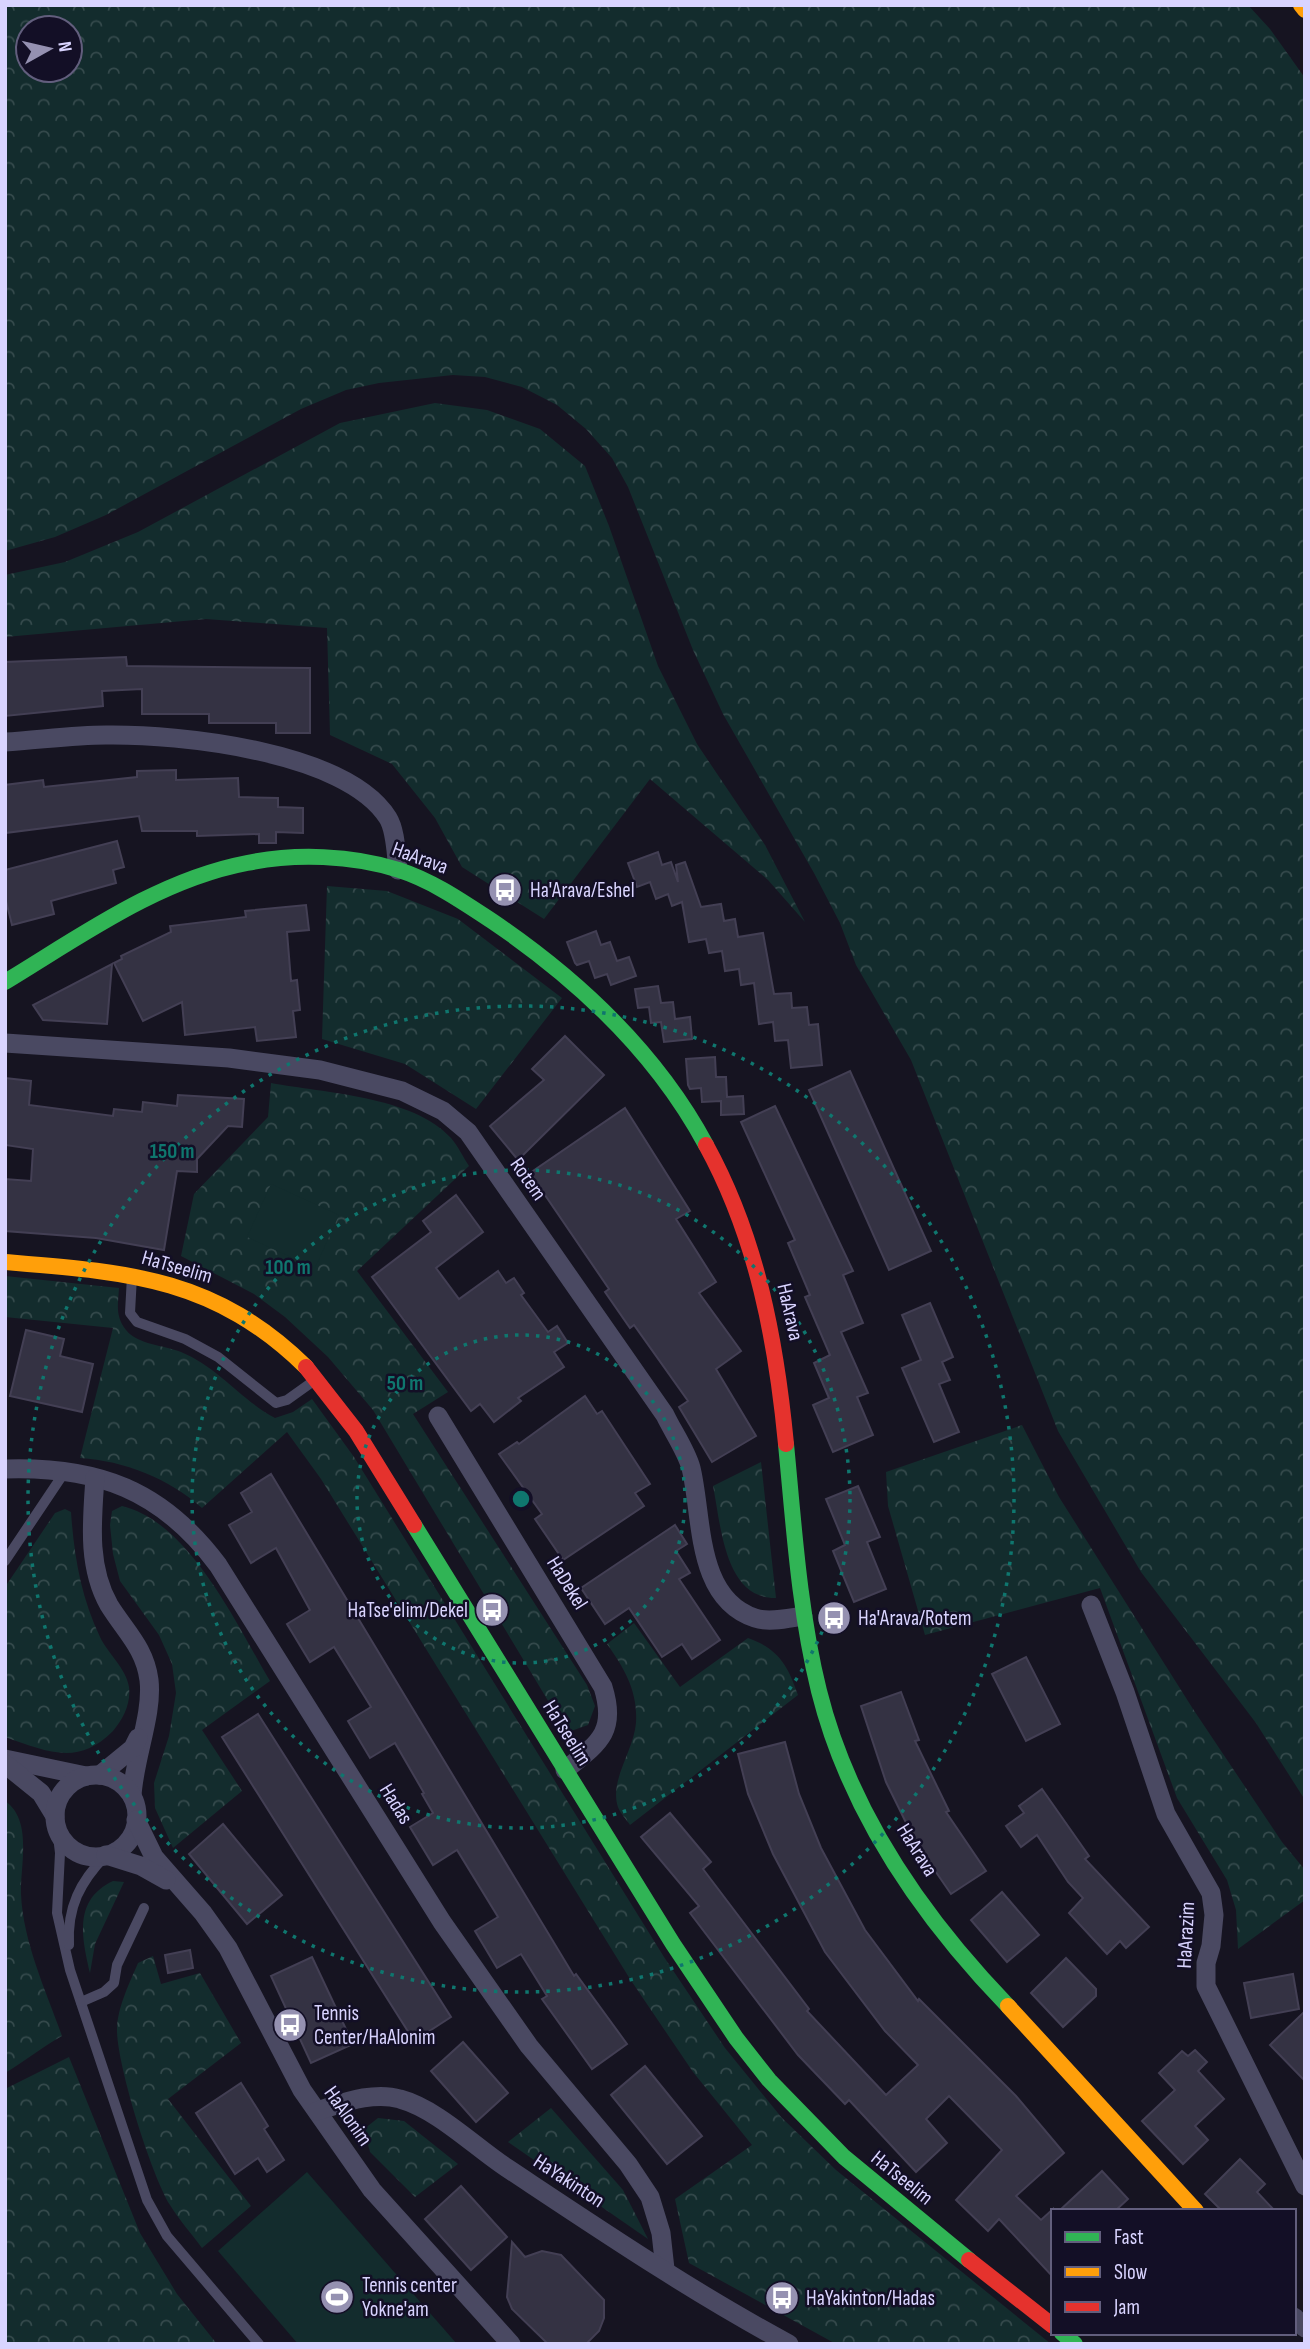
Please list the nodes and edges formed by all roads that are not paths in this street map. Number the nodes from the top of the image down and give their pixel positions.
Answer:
1 (1301, 5) edge
2 (1305, 10) edge
3 (5, 742) edge
4 (398, 870) junction
5 (5, 982) edge
6 (5, 1043) edge
7 (5, 1262) edge
8 (132, 1276) junction
9 (315, 1380) junction
10 (438, 1416) dead end
11 (5, 1469) edge
12 (64, 1473) junction
13 (95, 1478) junction
14 (5, 1561) edge
15 (1091, 1605) dead end
16 (803, 1616) junction
17 (141, 1734) junction
18 (5, 1762) edge
19 (565, 1770) junction
20 (93, 1775) junction
21 (132, 1796) junction
22 (136, 1820) junction
23 (56, 1822) junction
24 (106, 1855) junction
25 (182, 1890) junction
26 (144, 1908) dead end
27 (70, 1970) junction
28 (81, 2002) junction
29 (317, 2111) junction
30 (1305, 2186) edge
31 (1194, 2209) edge
32 (665, 2269) junction
33 (1051, 2324) edge
34 (258, 2344) edge
35 (512, 2344) edge
36 (789, 2344) edge

1 - 2 main road
3 - 4 street
4 - 5 main road, HaArava
4 - 16 main road, HaArava
6 - 16 street, Rotem
7 - 8 main road, HaTseelim
8 - 9 main road, HaTseelim
8 - 9 lane
9 - 19 main road, HaTseelim
10 - 19 street, HaDekel
11 - 12 street, Hadas
12 - 13 street, Hadas
12 - 14 lane
13 - 17 street
13 - 32 street, Hadas
15 - 30 street, HaArazim
16 - 31 main road, HaArava
17 - 20 street
17 - 21 street
18 - 20 street
18 - 23 street
19 - 33 main road, HaTseelim
20 - 21 street
20 - 23 street
21 - 22 street
22 - 24 street
22 - 25 street, HaAlonim
23 - 24 street
23 - 27 lane
24 - 25 street, HaAlonim
24 - 27 lane
25 - 29 street, HaAlonim
26 - 28 lane
27 - 28 lane
28 - 34 lane
29 - 32 street, HaYakinton
29 - 35 street, HaAlonim
32 - 36 street, HaYakinton

